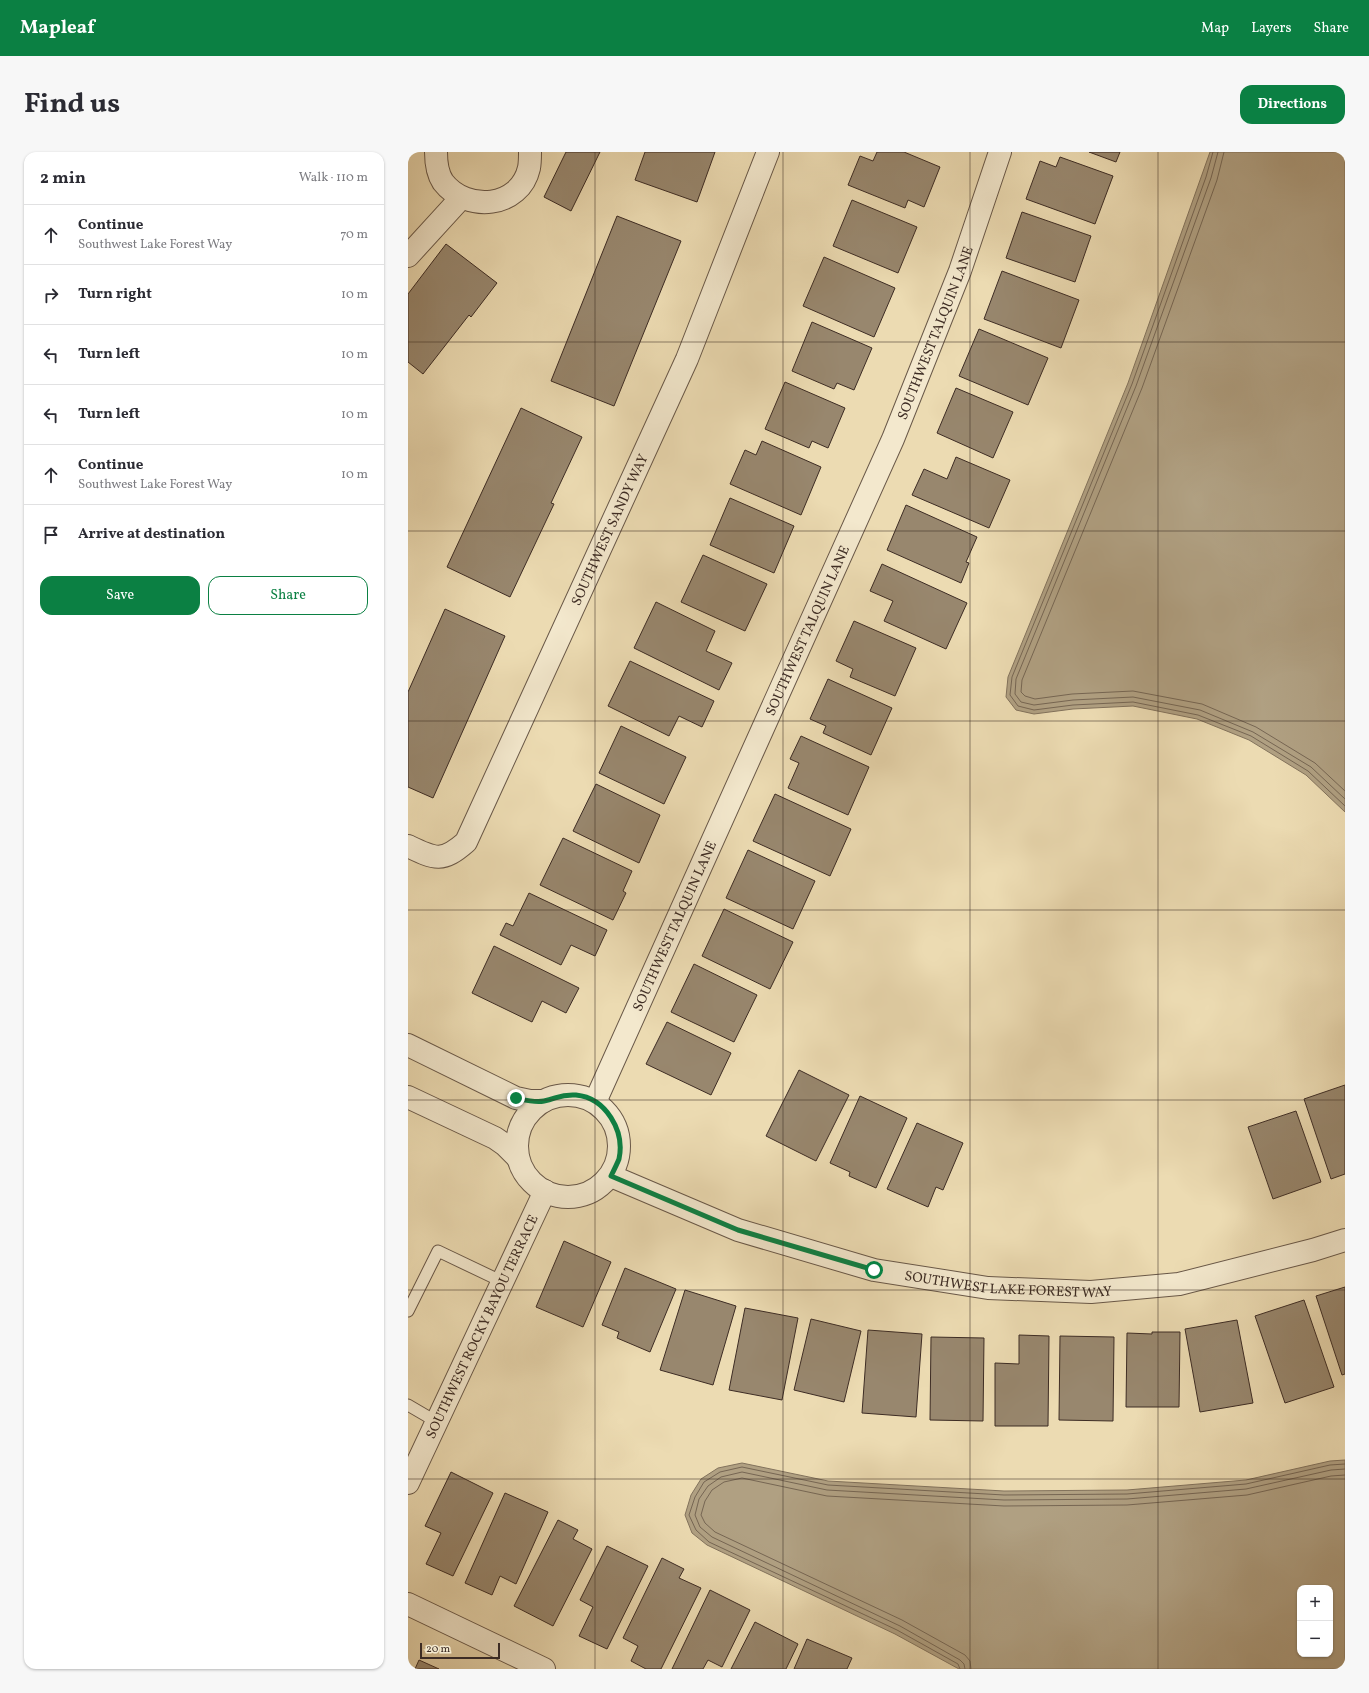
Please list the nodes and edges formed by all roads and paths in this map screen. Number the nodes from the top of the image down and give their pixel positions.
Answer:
1 (436, 152) edge
2 (530, 152) edge
3 (768, 152) edge
4 (1000, 152) edge
5 (461, 198) junction
6 (408, 256) edge
7 (408, 846) edge
8 (408, 1045) edge
9 (408, 1096) edge
10 (543, 1101) junction
11 (595, 1102) junction
12 (518, 1158) junction
13 (611, 1176) junction
14 (545, 1192) junction
15 (1345, 1240) edge
16 (503, 1282) junction
17 (408, 1311) edge
18 (408, 1405) edge
19 (437, 1422) junction
20 (408, 1483) edge
21 (408, 1604) edge
22 (544, 1669) edge

1 - 5 street
2 - 5 street
3 - 7 street, SOUTHWEST SANDY WAY
4 - 11 street, SOUTHWEST TALQUIN LANE
5 - 6 street
8 - 10 street
9 - 12 street
10 - 11 street
10 - 12 street
11 - 13 street
12 - 14 street
13 - 14 street
13 - 15 street, SOUTHWEST LAKE FOREST WAY
14 - 16 street, SOUTHWEST ROCKY BAYOU TERRACE
16 - 17 lane
16 - 19 street, SOUTHWEST ROCKY BAYOU TERRACE
18 - 19 lane
19 - 20 street, SOUTHWEST ROCKY BAYOU TERRACE
21 - 22 street

